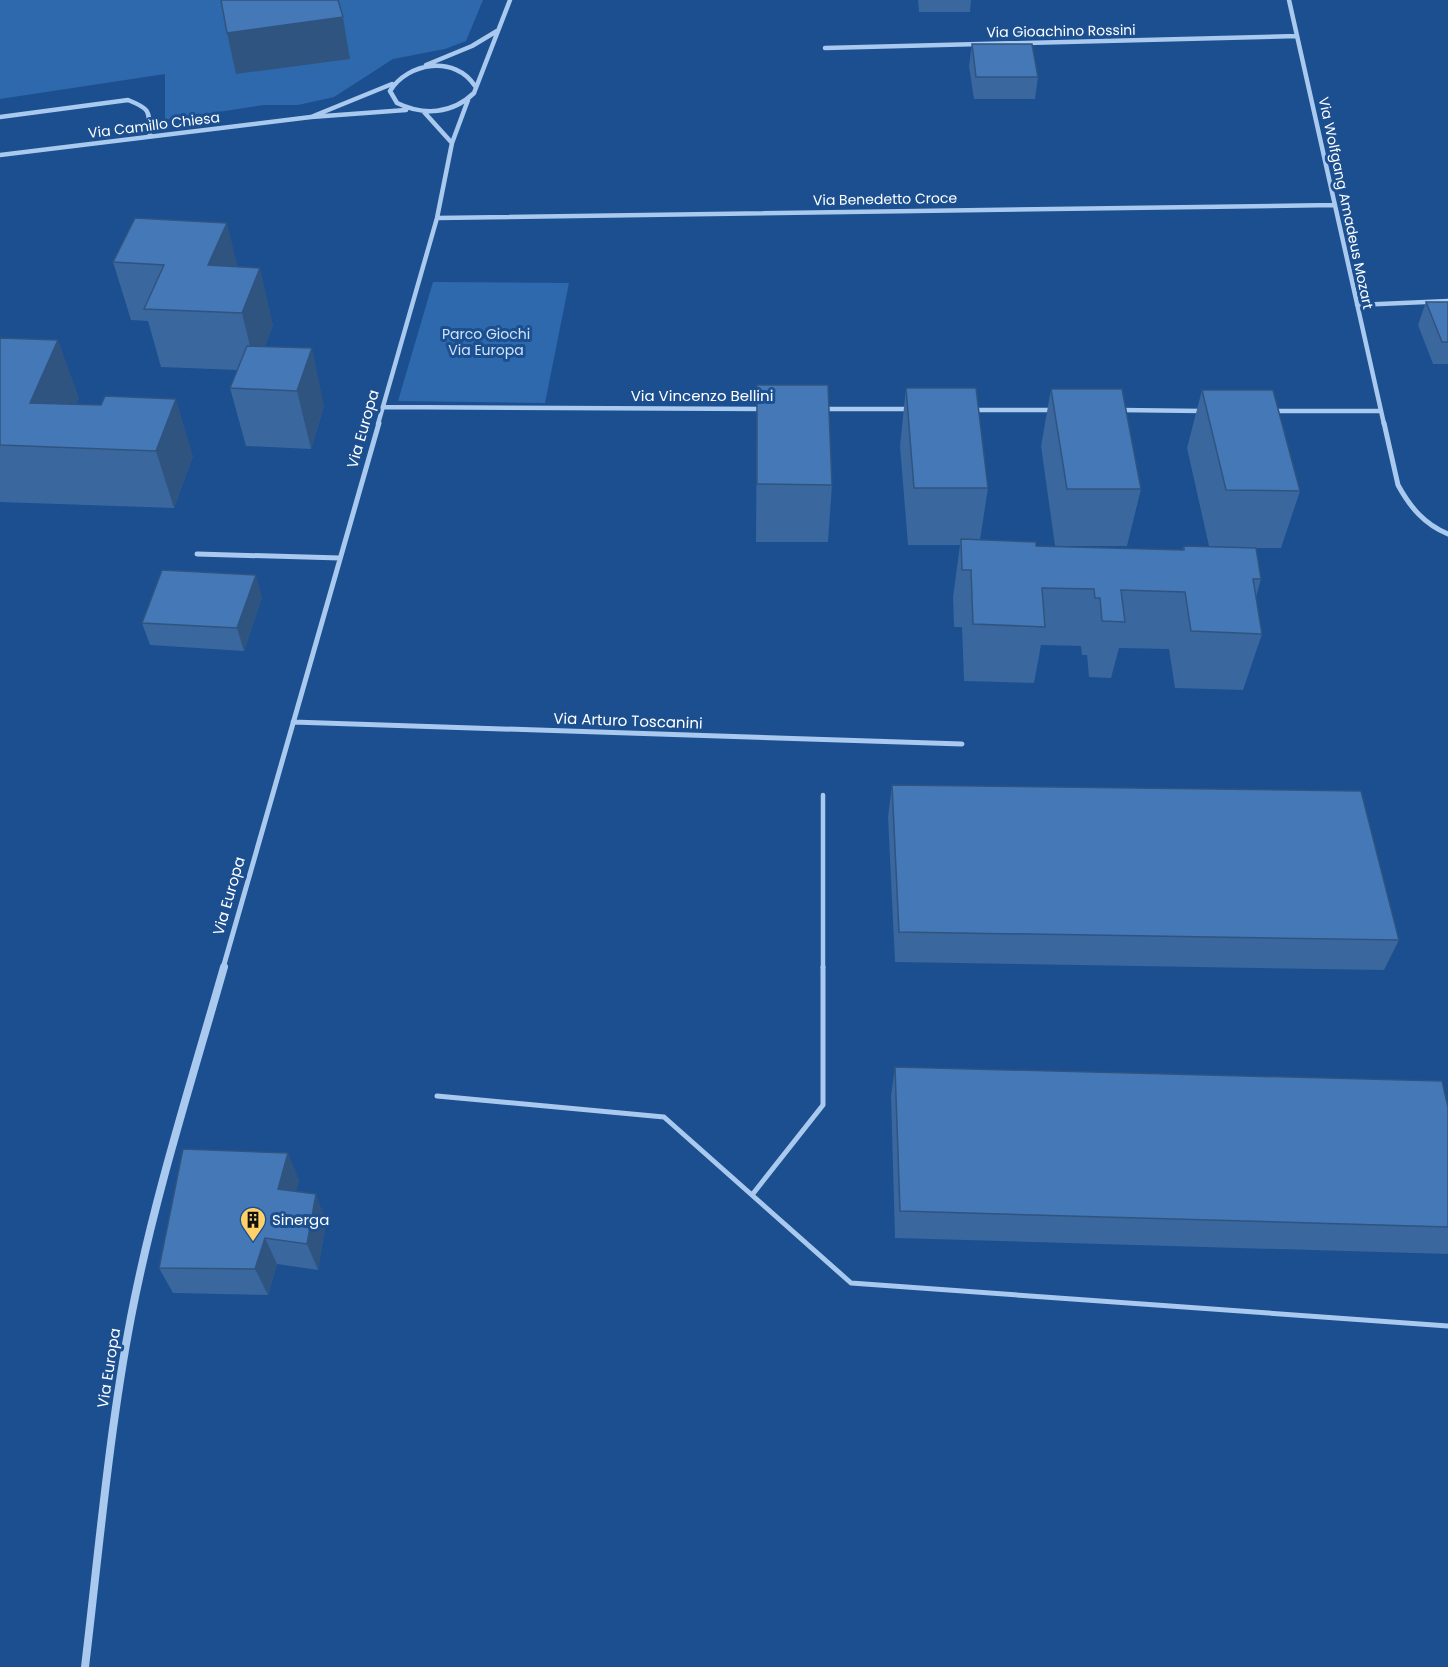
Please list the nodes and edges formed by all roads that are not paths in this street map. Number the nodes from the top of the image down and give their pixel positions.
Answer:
1 (510, 0) edge
2 (1289, 0) edge
3 (498, 31) junction
4 (1297, 36) junction
5 (825, 48) dead end
6 (420, 68) junction
7 (392, 84) junction
8 (475, 86) junction
9 (468, 100) junction
10 (414, 110) junction
11 (424, 112) junction
12 (0, 117) edge
13 (311, 117) junction
14 (150, 135) junction
15 (452, 143) junction
16 (0, 155) edge
17 (1334, 205) junction
18 (437, 218) junction
19 (1448, 301) edge
20 (1357, 305) junction
21 (383, 407) junction
22 (775, 409) edge
23 (810, 409) edge
24 (917, 409) edge
25 (965, 410) edge
26 (1060, 410) edge
27 (1107, 410) edge
28 (1214, 411) edge
29 (1261, 411) edge
30 (1380, 411) junction
31 (1448, 534) edge
32 (197, 554) dead end
33 (340, 558) junction
34 (293, 722) junction
35 (962, 744) dead end
36 (823, 795) dead end
37 (436, 1095) dead end
38 (752, 1195) junction
39 (1448, 1326) edge
40 (86, 1667) edge

1 - 3 street
2 - 4 street, Via Wolfgang Amadeus Mozart
3 - 6 street
3 - 8 street
4 - 5 street, Via Gioachino Rossini
4 - 17 street, Via Wolfgang Amadeus Mozart
6 - 7 street, Via Camillo Chiesa
6 - 8 street
7 - 10 street
7 - 13 street, Via Camillo Chiesa
8 - 9 street, Via Europa
9 - 11 street
9 - 15 street, Via Europa
10 - 11 street
10 - 13 street, Via Camillo Chiesa
11 - 15 street
12 - 14 street
13 - 14 street, Via Camillo Chiesa
14 - 16 street, Via Camillo Chiesa
15 - 18 street, Via Europa
17 - 18 street, Via Benedetto Croce
17 - 20 street, Via Wolfgang Amadeus Mozart
18 - 21 street, Via Europa
19 - 20 street
20 - 30 street, Via Wolfgang Amadeus Mozart
21 - 22 street, Via Vincenzo Bellini
21 - 33 street, Via Europa
23 - 24 street
25 - 26 street
27 - 28 street
29 - 30 street
30 - 31 street, Via Wolfgang Amadeus Mozart
32 - 33 street
33 - 34 street, Via Europa
34 - 35 street, Via Arturo Toscanini
34 - 40 street, Via Europa
36 - 38 lane
37 - 38 lane
38 - 39 lane

